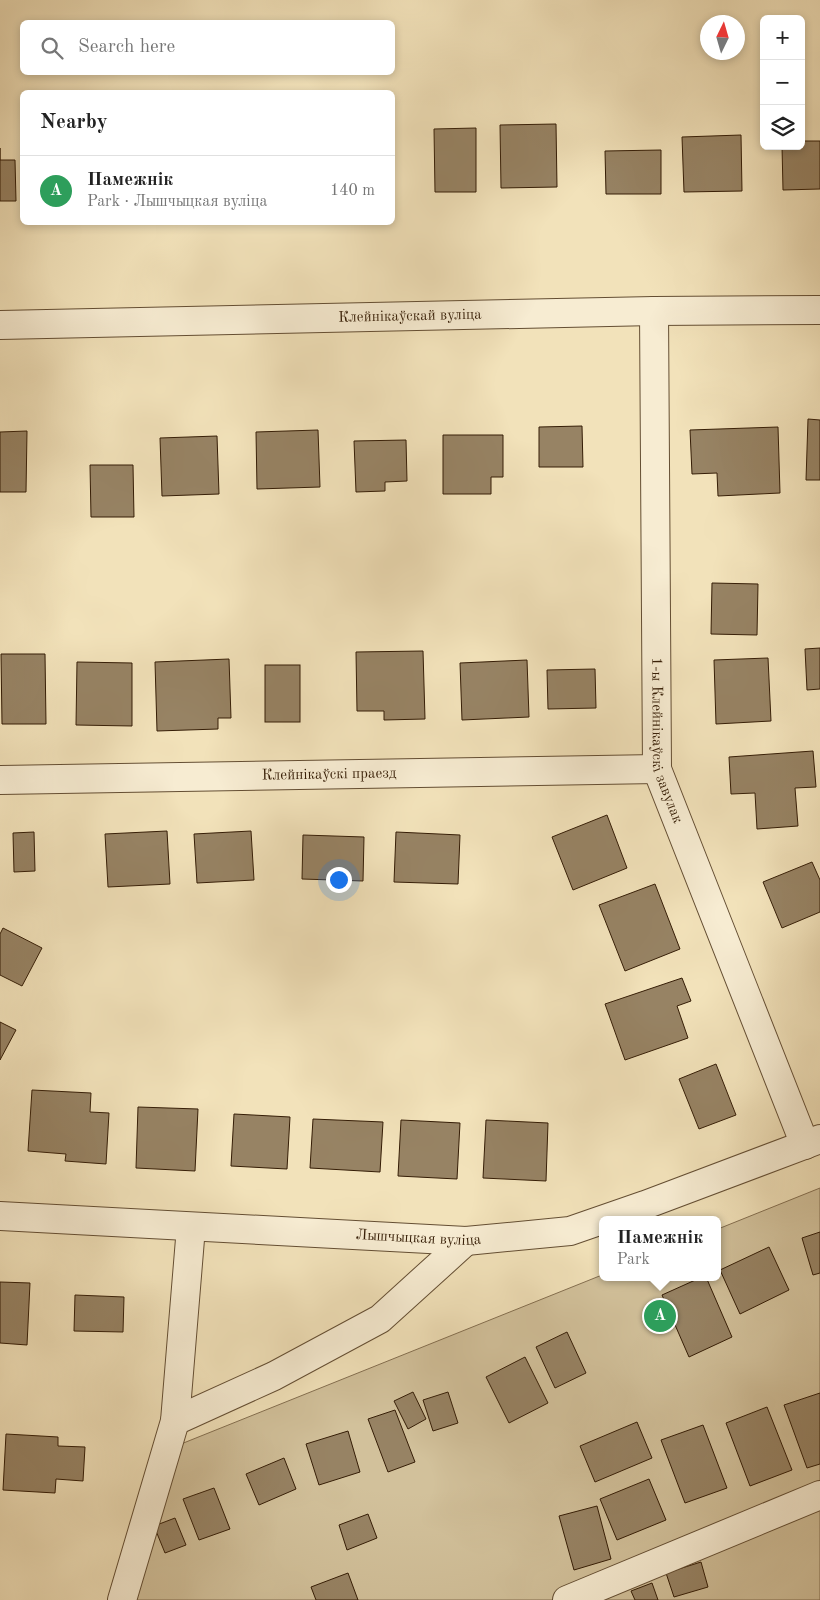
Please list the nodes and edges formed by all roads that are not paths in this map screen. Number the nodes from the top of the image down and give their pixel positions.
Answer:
1 (820, 310) edge
2 (654, 311) junction
3 (0, 325) edge
4 (657, 769) junction
5 (0, 780) edge
6 (812, 1142) edge
7 (0, 1216) edge
8 (613, 1216) edge
9 (599, 1221) edge
10 (191, 1227) junction
11 (466, 1241) junction
12 (175, 1420) junction
13 (820, 1495) edge
14 (122, 1600) edge
15 (566, 1600) edge

1 - 2 street, Клейнікаўскай вуліца
2 - 3 street, Клейнікаўскай вуліца
2 - 4 street, 1-ы Клейнікаўскі завулак
4 - 5 street, Клейнікаўскі праезд
4 - 6 street, 1-ы Клейнікаўскі завулак
6 - 8 street, Лышчыцкая вуліца
7 - 10 street, Лышчыцкая вуліца
9 - 11 street, Лышчыцкая вуліца
10 - 11 street, Лышчыцкая вуліца
10 - 12 street
11 - 12 street
12 - 14 street
13 - 15 street

